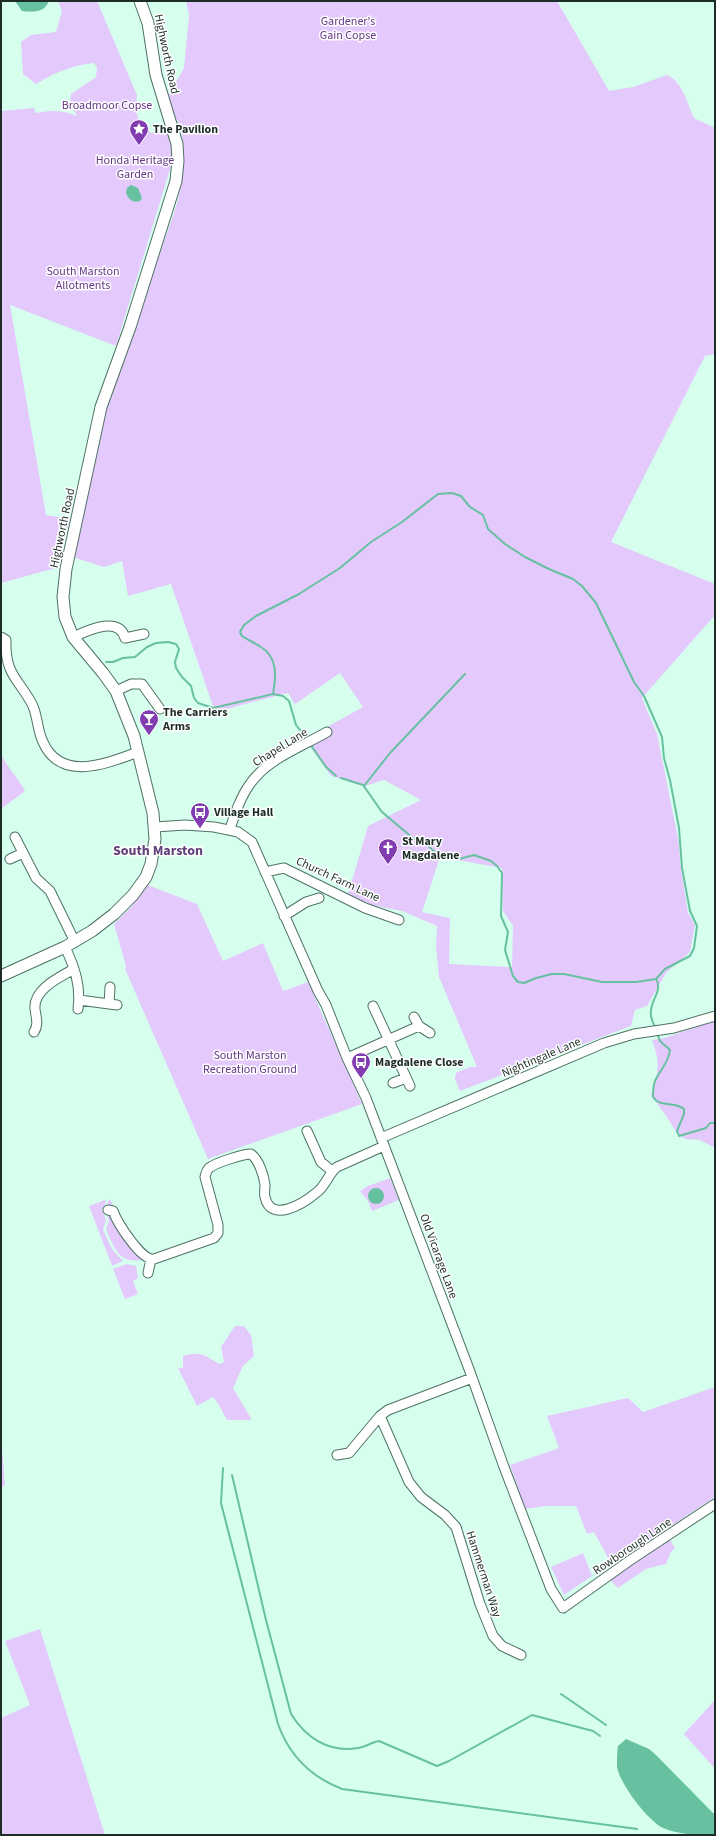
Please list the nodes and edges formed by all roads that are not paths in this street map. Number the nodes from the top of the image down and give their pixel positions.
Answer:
1 (140, 1) edge
2 (144, 634) dead end
3 (73, 637) junction
4 (7, 638) edge
5 (116, 691) junction
6 (160, 708) dead end
7 (327, 732) dead end
8 (138, 752) junction
9 (155, 827) junction
10 (230, 830) junction
11 (15, 837) dead end
12 (23, 854) junction
13 (10, 859) dead end
14 (266, 872) junction
15 (319, 898) dead end
16 (284, 916) junction
17 (398, 920) dead end
18 (75, 942) junction
19 (65, 948) junction
20 (74, 968) junction
21 (1, 976) edge
22 (110, 987) dead end
23 (373, 1006) dead end
24 (715, 1016) edge
25 (414, 1017) dead end
26 (419, 1026) junction
27 (39, 1028) dead end
28 (430, 1033) dead end
29 (389, 1040) junction
30 (347, 1058) junction
31 (394, 1083) dead end
32 (307, 1131) dead end
33 (383, 1142) junction
34 (332, 1171) junction
35 (108, 1210) dead end
36 (151, 1259) junction
37 (148, 1273) dead end
38 (472, 1378) junction
39 (380, 1416) junction
40 (337, 1455) dead end
41 (715, 1504) edge
42 (563, 1608) joint
43 (521, 1655) dead end

1 - 3 street, Highworth Road
2 - 3 street
3 - 5 street, Highworth Road
4 - 8 street
5 - 6 street
5 - 8 street, Highworth Road
7 - 10 street, Chapel Lane
8 - 9 street, Highworth Road
9 - 10 street, Old Vicarage Lane
9 - 18 street, Highworth Road
10 - 14 street, Old Vicarage Lane
11 - 12 street
12 - 13 street
12 - 18 street
14 - 16 street, Old Vicarage Lane
14 - 17 street, Church Farm Lane
15 - 16 street
16 - 30 street, Old Vicarage Lane
18 - 19 street, Highworth Road
19 - 20 street
19 - 21 street, Highworth Road
20 - 22 street
20 - 27 street
23 - 29 street
24 - 33 street, Nightingale Lane
25 - 26 street
26 - 28 street
26 - 29 street
29 - 30 street
29 - 31 street
30 - 33 street, Old Vicarage Lane
32 - 34 street
33 - 34 street
33 - 38 street, Old Vicarage Lane
34 - 36 street
35 - 36 street
36 - 37 street
38 - 39 street
38 - 42 street, Old Vicarage Lane
39 - 40 street
39 - 43 street, Hammerman Way
41 - 42 street, Rowborough Lane

